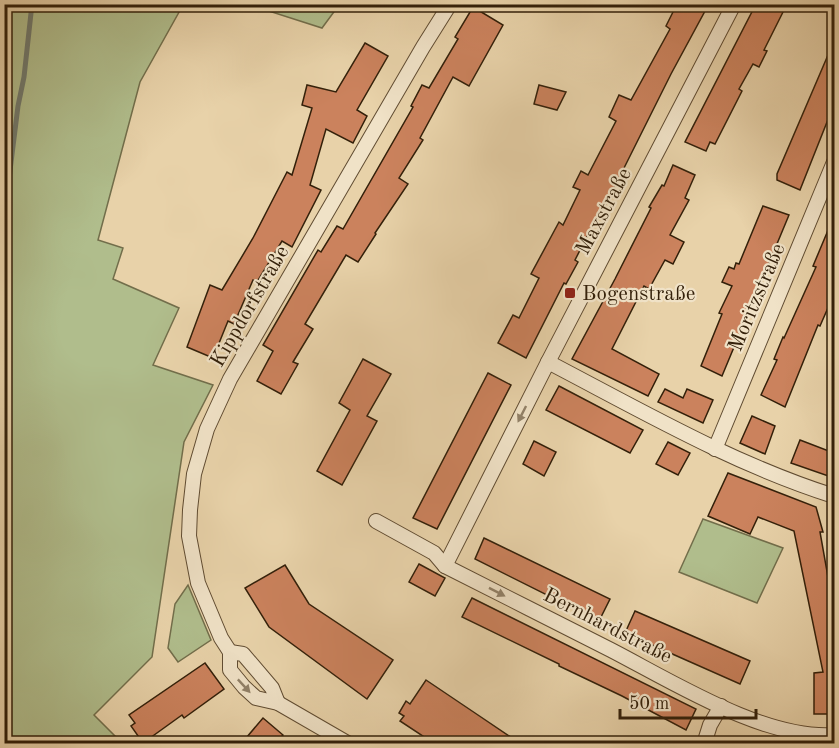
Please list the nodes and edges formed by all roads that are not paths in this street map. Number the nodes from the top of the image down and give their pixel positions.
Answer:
1 (450, 4) edge
2 (734, 4) edge
3 (834, 165) edge
4 (548, 362) junction
5 (716, 448) junction
6 (834, 498) edge
7 (376, 521) dead end
8 (445, 566) junction
9 (230, 652) junction
10 (278, 703) junction
11 (721, 706) junction
12 (834, 735) edge
13 (349, 744) edge
14 (704, 744) edge

1 - 9 street, Kippdorfstraße
2 - 4 street, Maxstraße
3 - 5 street, Moritzstraße
4 - 5 street
4 -> 8 street, Maxstraße
5 - 6 street
7 - 8 street, Bernhardstraße
8 -> 11 street, Bernhardstraße
9 - 10 street, Kippdorfstraße
9 -> 10 street, Kippdorfstraße
10 - 13 street, Kippdorfstraße
11 - 12 street, Bernhardstraße
11 - 14 street

